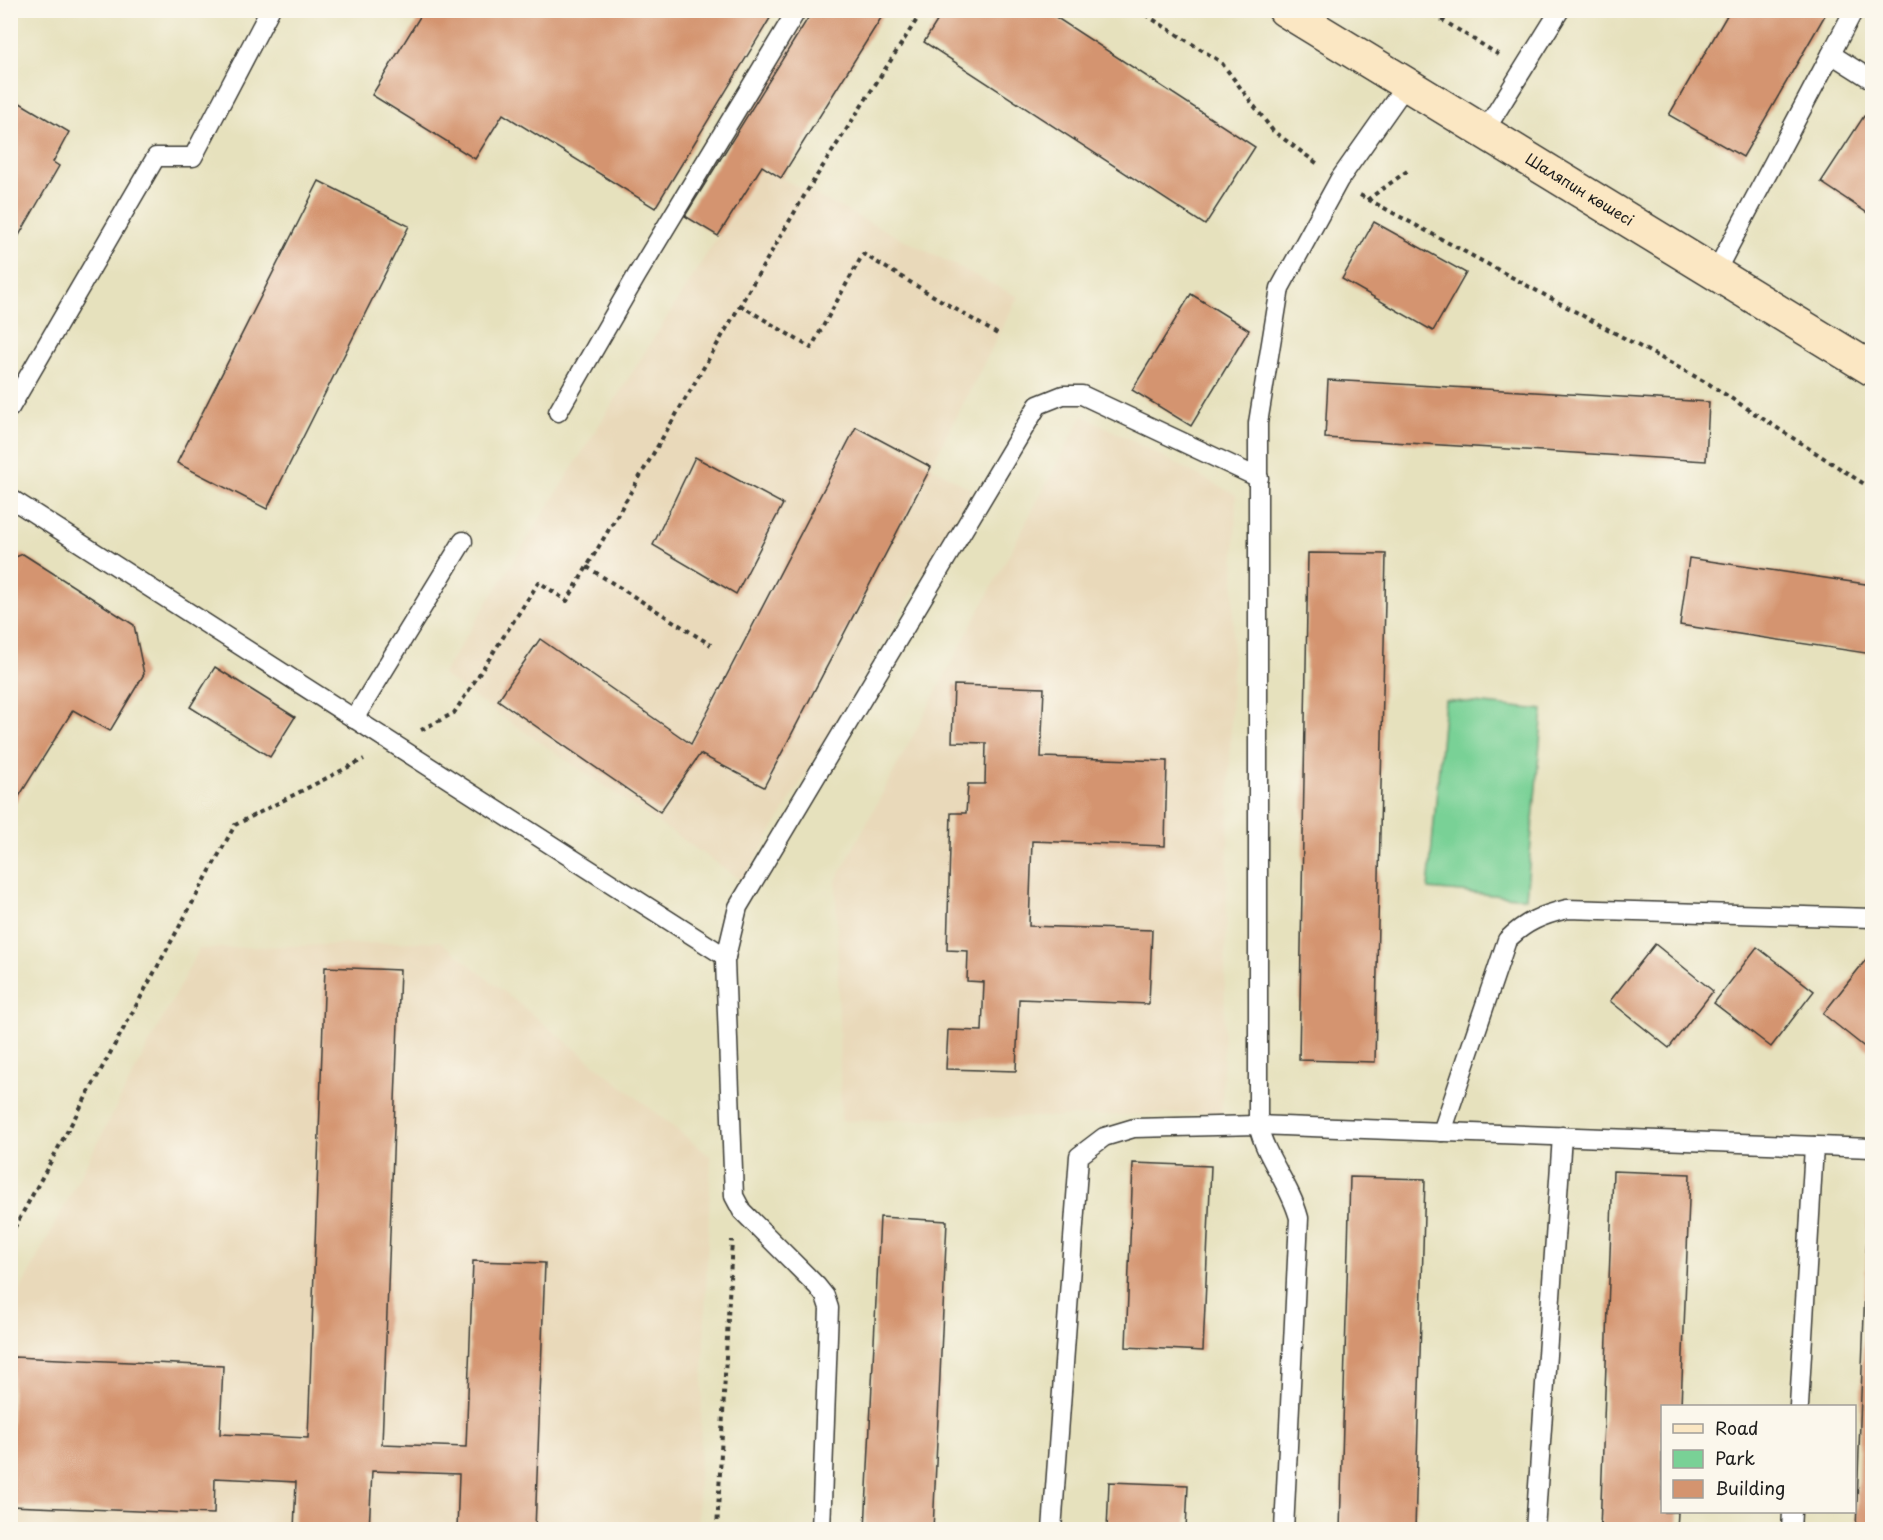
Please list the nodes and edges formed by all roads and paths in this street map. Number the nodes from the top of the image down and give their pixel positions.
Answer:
1 (270, 10) edge
2 (797, 10) edge
3 (923, 10) edge
4 (1138, 10) edge
5 (1285, 10) edge
6 (1426, 10) edge
7 (1560, 10) edge
8 (1854, 10) edge
9 (1831, 54) junction
10 (1523, 70) junction
11 (1872, 80) edge
12 (1406, 85) junction
13 (1484, 132) junction
14 (1410, 169) dead end
15 (1339, 180) junction
16 (1367, 200) junction
17 (1715, 273) junction
18 (740, 305) junction
19 (999, 334) dead end
20 (1872, 369) edge
21 (10, 408) edge
22 (558, 412) dead end
23 (1258, 478) junction
24 (1872, 489) edge
25 (10, 498) edge
26 (463, 541) dead end
27 (587, 567) junction
28 (711, 645) dead end
29 (354, 719) junction
30 (393, 744) junction
31 (1872, 918) edge
32 (726, 957) junction
33 (1258, 1125) junction
34 (1442, 1131) junction
35 (1562, 1136) junction
36 (1814, 1146) junction
37 (1872, 1148) edge
38 (734, 1199) junction
39 (10, 1236) edge
40 (1799, 1405) edge
41 (1792, 1513) edge
42 (717, 1530) edge
43 (821, 1530) edge
44 (1052, 1530) edge
45 (1284, 1530) edge
46 (1535, 1530) edge
47 (1791, 1530) edge

1 - 21 lane
2 - 22 lane
3 - 18 path
4 - 15 path
5 - 12 main road, Шаляпин көшесі
6 - 10 path
7 - 10 lane
8 - 9 lane
9 - 11 lane
9 - 17 lane
10 - 13 lane
12 - 13 main road, Шаляпин көшесі
12 - 15 lane
13 - 17 main road, Шаляпин көшесі
14 - 16 path
15 - 16 path
15 - 23 lane
16 - 24 path
17 - 20 main road, Шаляпин көшесі
18 - 19 path
18 - 27 path
23 - 32 lane
23 - 33 lane
25 - 29 lane
26 - 29 lane
27 - 28 path
27 - 30 path
29 - 30 lane
30 - 32 lane
30 - 39 path
31 - 34 lane
32 - 38 lane
33 - 34 lane
33 - 44 lane
33 - 45 lane
34 - 35 lane
35 - 36 lane
35 - 46 lane
36 - 37 lane
36 - 40 lane
38 - 42 path
38 - 43 lane
41 - 47 lane

